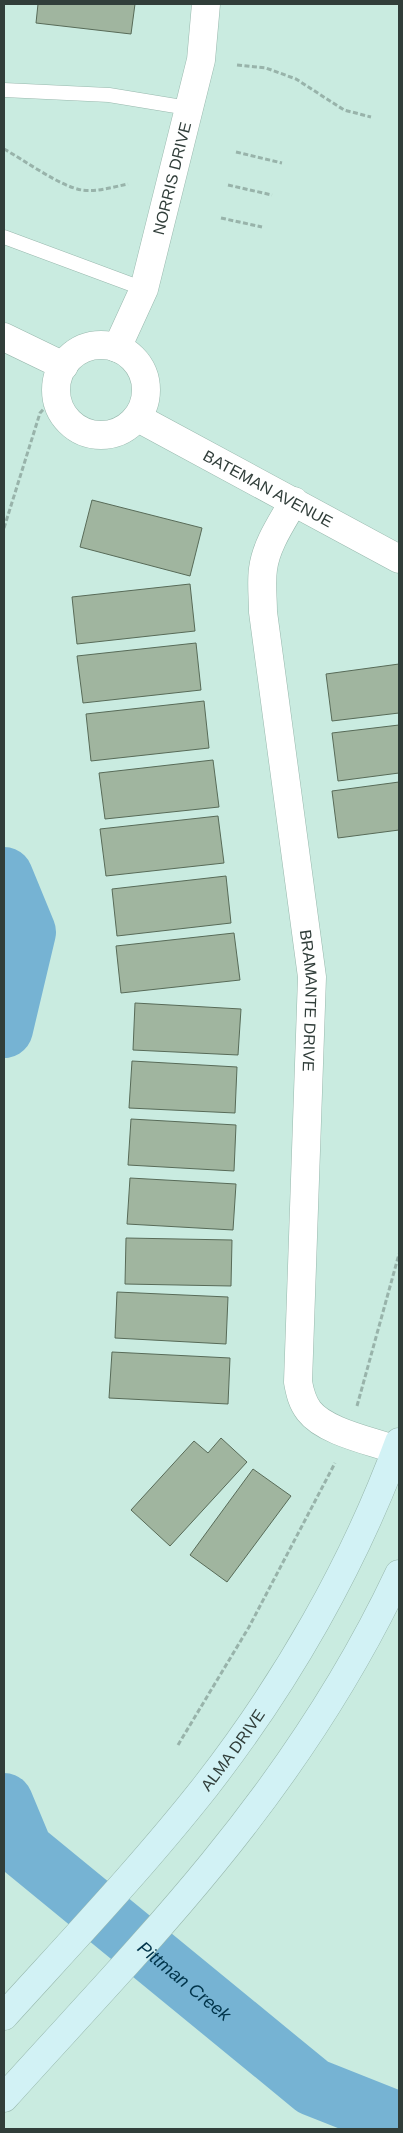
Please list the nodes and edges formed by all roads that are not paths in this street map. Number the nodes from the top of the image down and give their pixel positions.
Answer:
1 (206, 4) edge
2 (4, 90) edge
3 (188, 108) junction
4 (4, 237) edge
5 (144, 289) junction
6 (4, 338) edge
7 (116, 348) junction
8 (64, 366) junction
9 (138, 418) junction
10 (294, 501) junction
11 (399, 559) edge
12 (398, 1446) edge
13 (399, 1574) edge
14 (4, 2016) edge
15 (4, 2098) edge

1 - 3 street, NORRIS DRIVE
2 - 3 lane
3 - 5 street, NORRIS DRIVE
4 - 5 lane
5 - 7 street, NORRIS DRIVE
6 - 8 street
7 - 8 street
7 - 9 street
8 - 9 street
9 - 10 street, BATEMAN AVENUE
10 - 11 street, BATEMAN AVENUE
10 - 12 street, BRAMANTE DRIVE
12 - 14 main road, ALMA DRIVE
13 - 15 main road

